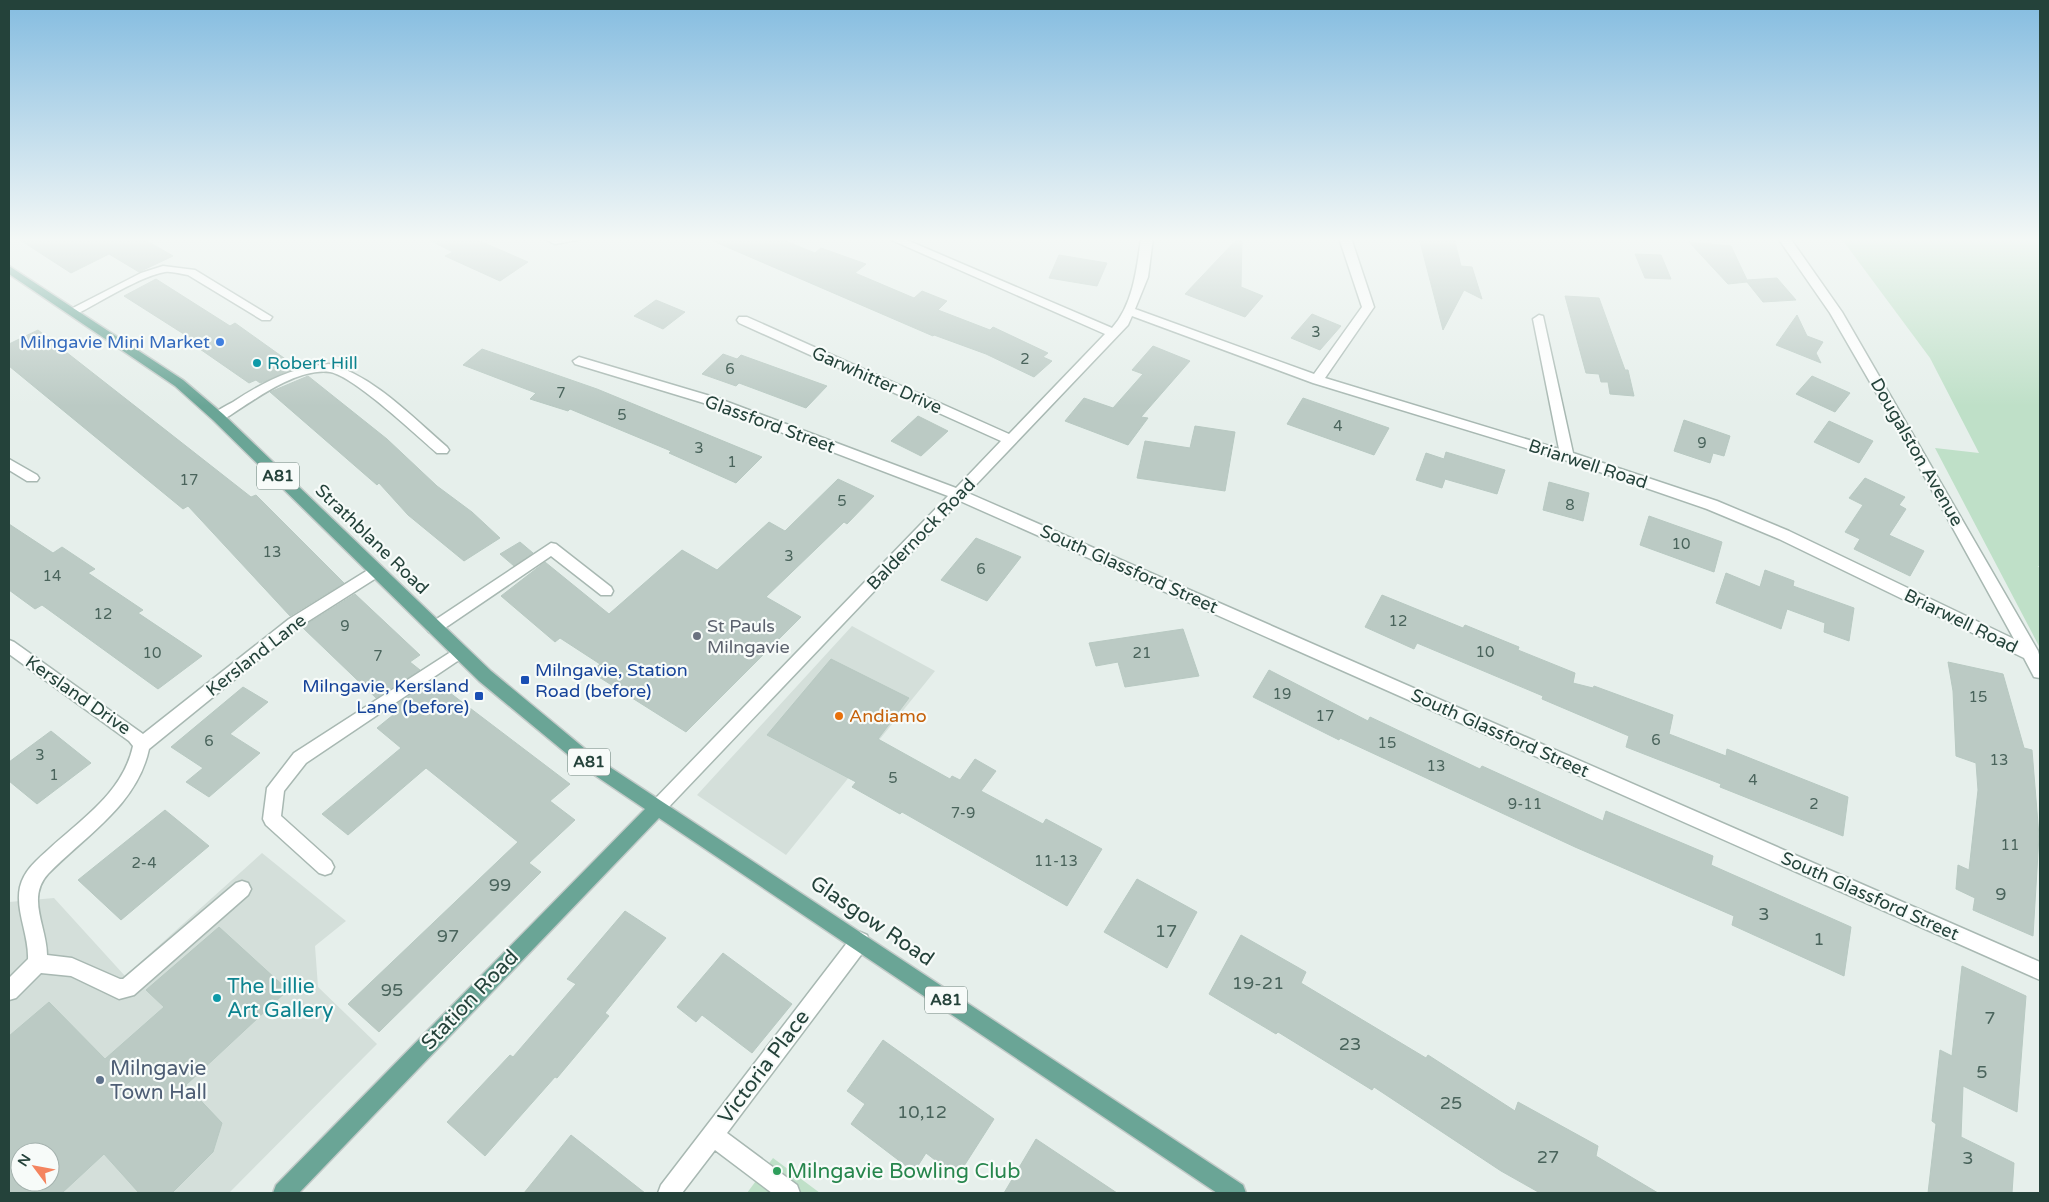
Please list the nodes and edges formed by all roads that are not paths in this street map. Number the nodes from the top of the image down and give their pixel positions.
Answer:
1 (47, 294) edge
2 (107, 294) edge
3 (228, 294) edge
4 (1023, 294) edge
5 (1136, 294) edge
6 (1364, 294) edge
7 (1823, 294) edge
8 (1130, 310) junction
9 (73, 311) junction
10 (266, 317) dead end
11 (1539, 319) dead end
12 (743, 320) dead end
13 (1113, 333) junction
14 (579, 361) dead end
15 (1317, 380) junction
16 (218, 416) junction
17 (1010, 440) junction
18 (442, 450) dead end
19 (1567, 456) junction
20 (9, 464) edge
21 (32, 478) dead end
22 (959, 494) junction
23 (376, 571) junction
24 (606, 591) dead end
25 (434, 628) junction
26 (9, 646) edge
27 (460, 652) junction
28 (2032, 655) junction
29 (2040, 672) edge
30 (142, 745) junction
31 (656, 808) junction
32 (325, 867) dead end
33 (242, 889) dead end
34 (860, 941) junction
35 (37, 963) junction
36 (2040, 971) edge
37 (9, 991) edge
38 (712, 1136) junction
39 (284, 1193) edge
40 (669, 1193) edge
41 (789, 1193) edge
42 (1235, 1193) edge

1 - 9 main road, Strathblane Road / A81
2 - 9 street
3 - 10 street
4 - 13 street
5 - 8 street, Baldernock Road
6 - 15 street
7 - 28 street, Dougalston Avenue
8 - 13 street, Baldernock Road
8 - 15 street, Briarwell Road
9 - 16 main road, Strathblane Road / A81
11 - 19 street
12 - 17 street, Garwhitter Drive
13 - 17 street, Baldernock Road
14 - 22 street, Glassford Street
15 - 19 street, Briarwell Road
16 - 18 street
16 - 23 main road, Strathblane Road / A81
17 - 22 street, Baldernock Road
19 - 28 street, Briarwell Road
20 - 21 street
22 - 31 street, Baldernock Road
22 - 36 street, South Glassford Street
23 - 25 main road, Strathblane Road / A81
23 - 30 street, Kersland Lane
24 - 25 street
25 - 27 main road, Strathblane Road / A81
26 - 30 street, Kersland Drive
27 - 31 main road, Strathblane Road / A81
27 - 32 street
28 - 29 street, Dougalston Avenue
30 - 35 street, Kersland Drive
31 - 34 main road, Glasgow Road / A81
31 - 39 main road, Station Road
33 - 35 street
34 - 38 street, Victoria Place
34 - 42 main road, Glasgow Road / A81
35 - 37 street
38 - 40 street, Victoria Place
38 - 41 street

